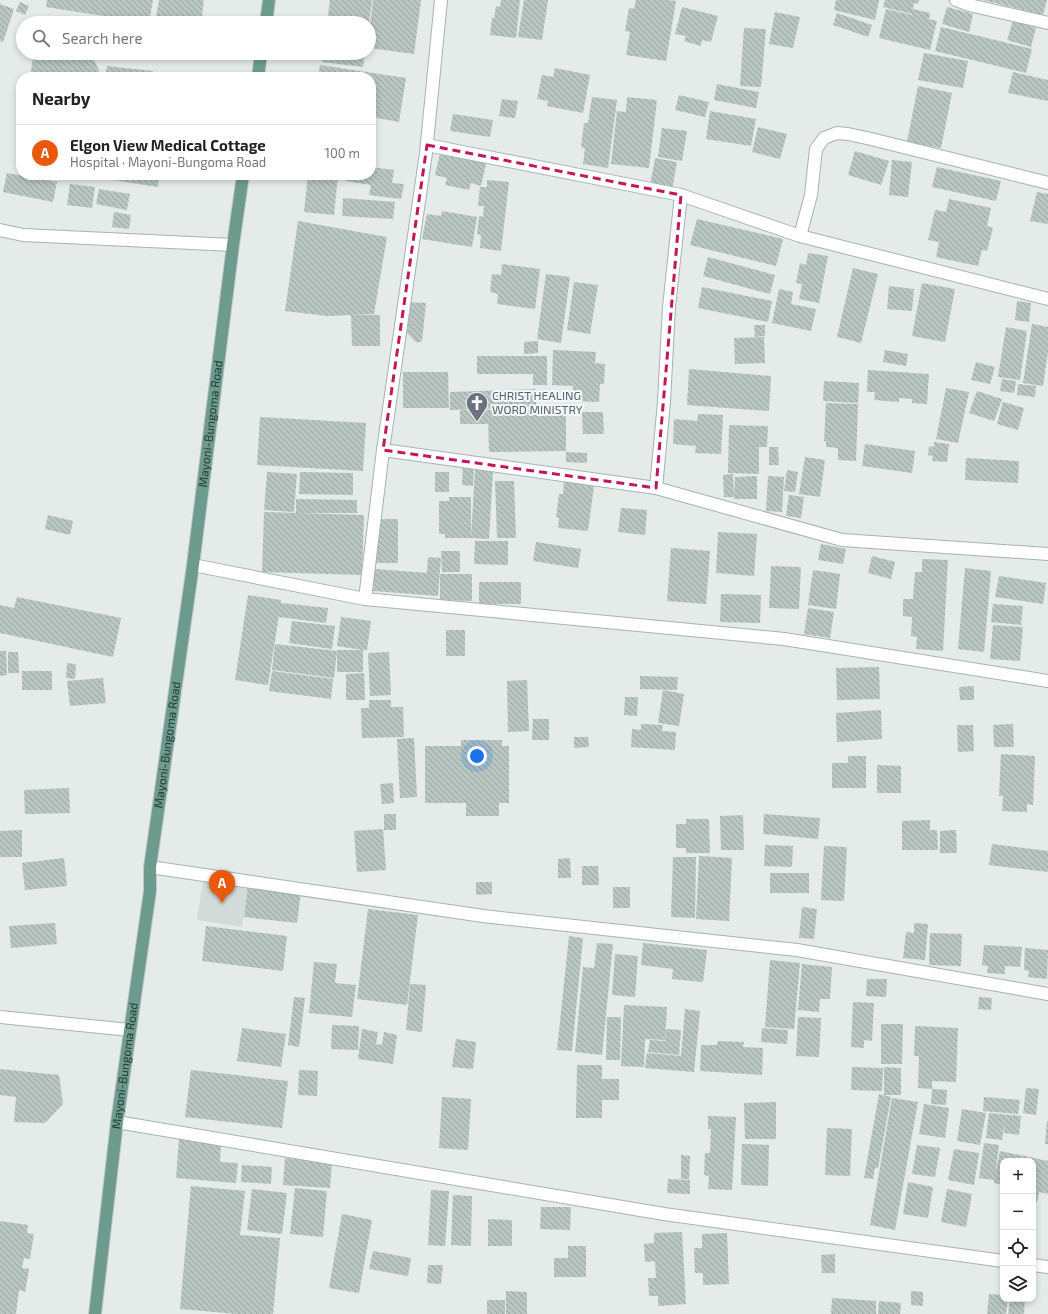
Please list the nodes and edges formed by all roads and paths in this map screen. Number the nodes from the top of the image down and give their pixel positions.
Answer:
1 (269, 0) edge
2 (441, 0) edge
3 (956, 0) edge
4 (267, 16) edge
5 (1048, 23) edge
6 (260, 60) edge
7 (259, 72) edge
8 (427, 145) junction
9 (243, 180) edge
10 (1048, 183) edge
11 (681, 195) junction
12 (0, 230) edge
13 (800, 236) junction
14 (233, 245) junction
15 (1048, 298) edge
16 (383, 450) junction
17 (656, 488) junction
18 (1048, 554) edge
19 (193, 565) junction
20 (365, 599) junction
21 (1048, 681) edge
22 (150, 867) junction
23 (1048, 994) edge
24 (0, 1017) edge
25 (130, 1030) junction
26 (117, 1122) junction
27 (1000, 1261) edge
28 (1036, 1265) edge
29 (1048, 1267) edge
30 (95, 1314) edge

1 - 4 main road
2 - 8 street
3 - 5 street
6 - 7 main road
8 - 11 street
8 - 16 street
9 - 14 main road, Mayoni-Bungoma Road
10 - 13 street
11 - 13 street
11 - 17 street
12 - 14 street
13 - 15 street
14 - 19 main road, Mayoni-Bungoma Road
16 - 17 street
16 - 20 street
17 - 18 street
19 - 20 street
19 - 22 main road, Mayoni-Bungoma Road
20 - 21 street
22 - 23 street
22 - 25 main road, Mayoni-Bungoma Road
24 - 25 street
25 - 26 main road, Mayoni-Bungoma Road
26 - 27 street
26 - 30 main road, Mayoni-Bungoma Road
28 - 29 street

